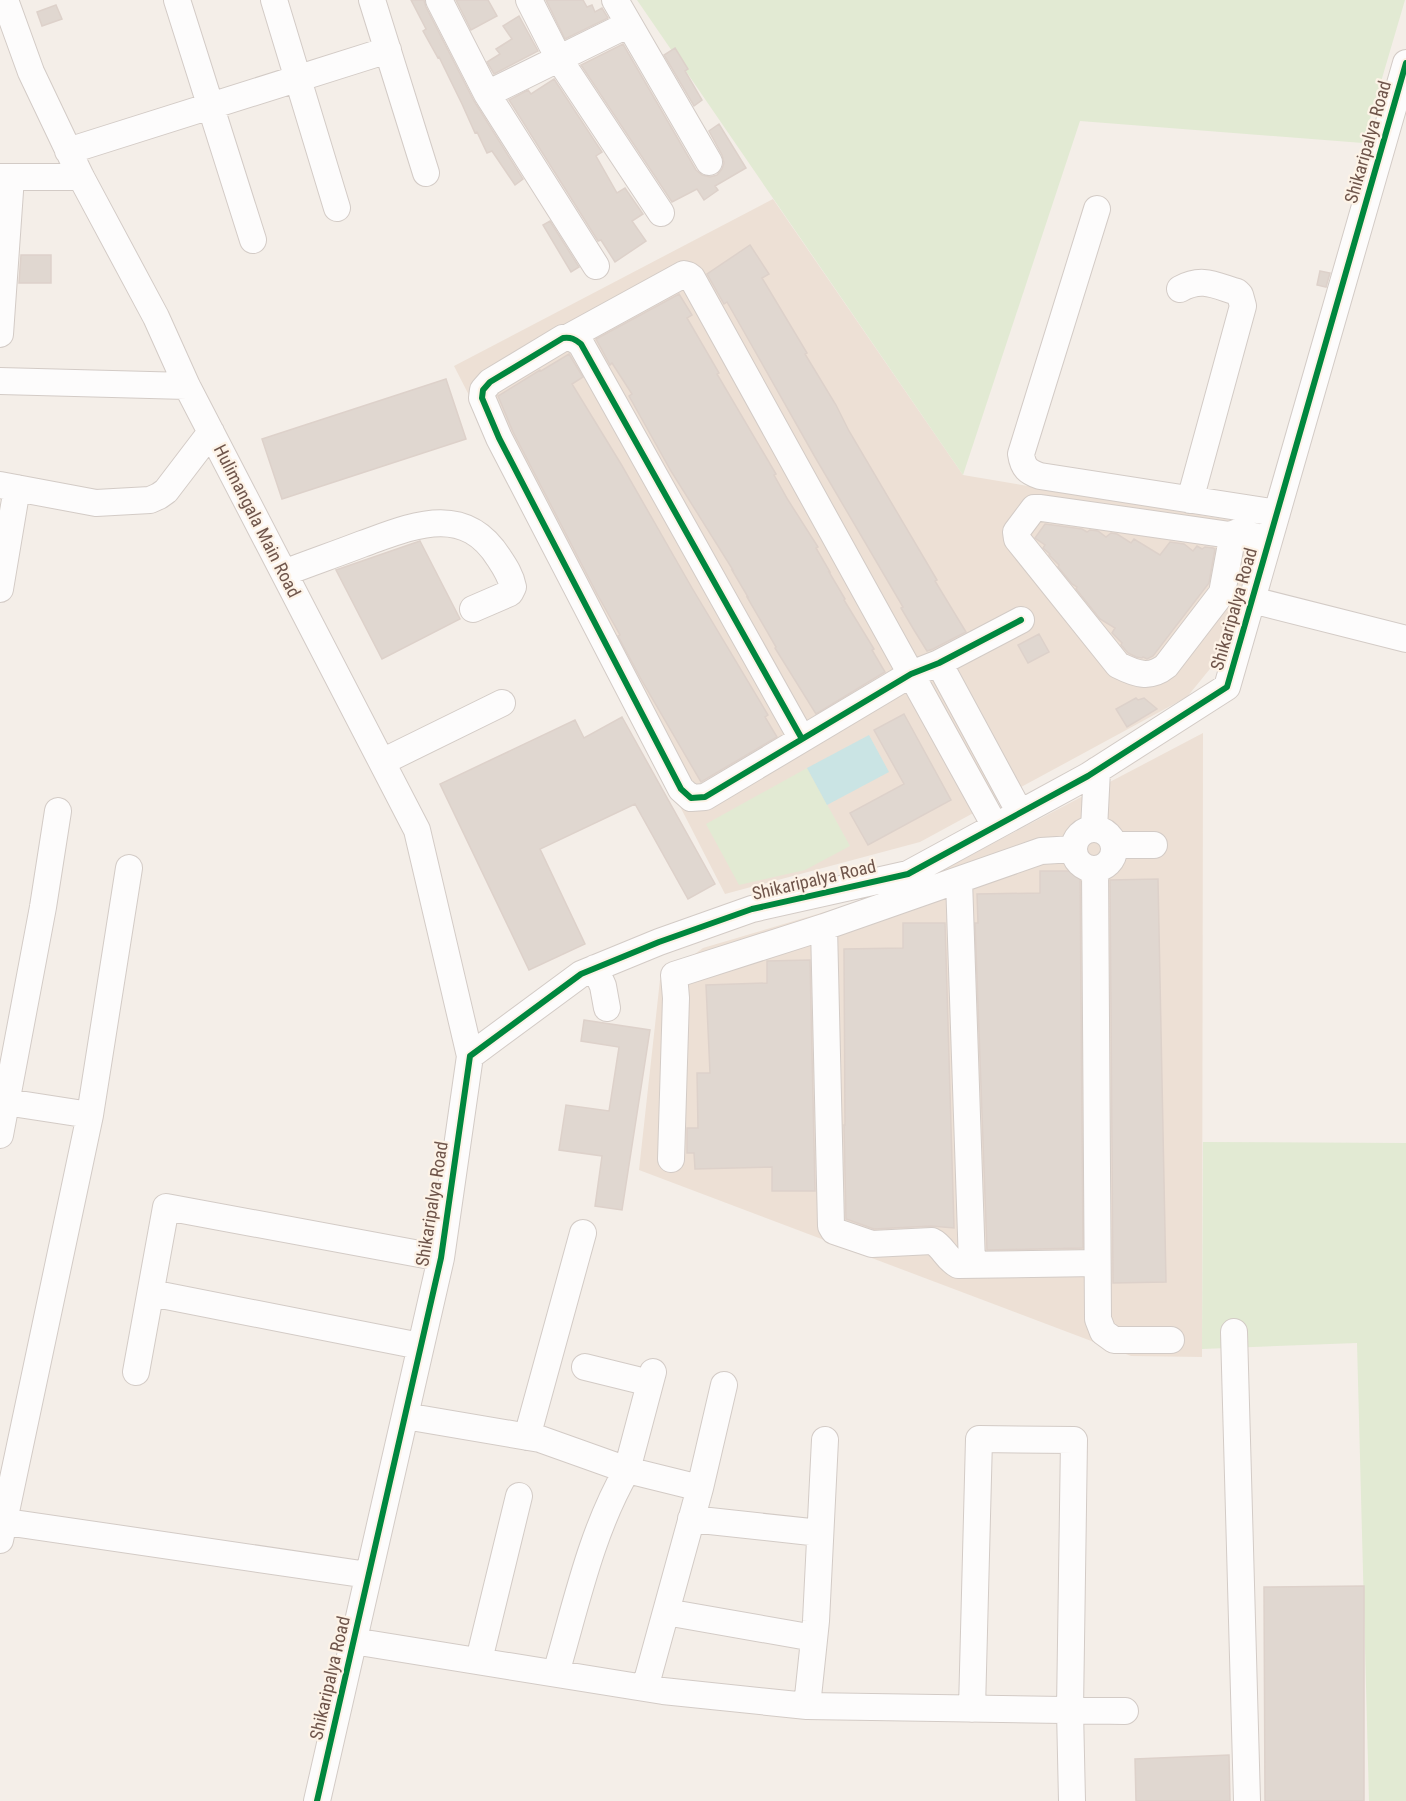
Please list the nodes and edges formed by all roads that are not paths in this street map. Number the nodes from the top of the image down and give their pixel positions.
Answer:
1 (6, 0) edge
2 (177, 0) edge
3 (274, 0) edge
4 (372, 0) edge
5 (439, 0) edge
6 (529, 0) edge
7 (615, 0) edge
8 (629, 24) junction
9 (11, 50) edge
10 (388, 50) junction
11 (559, 59) junction
12 (1406, 63) edge
13 (298, 78) junction
14 (486, 94) junction
15 (210, 106) junction
16 (68, 151) junction
17 (709, 162) dead end
18 (426, 173) dead end
19 (5, 177) edge
20 (81, 177) junction
21 (338, 208) dead end
22 (1097, 209) dead end
23 (661, 213) dead end
24 (253, 240) dead end
25 (596, 266) dead end
26 (1180, 289) dead end
27 (0, 334) edge
28 (569, 337) junction
29 (0, 381) edge
30 (187, 386) junction
31 (211, 432) junction
32 (8, 487) edge
33 (1190, 500) junction
34 (1277, 513) junction
35 (1231, 539) junction
36 (1267, 548) junction
37 (284, 573) junction
38 (0, 589) edge
39 (1252, 600) junction
40 (473, 609) dead end
41 (1021, 620) dead end
42 (1406, 639) edge
43 (939, 663) junction
44 (911, 674) junction
45 (502, 703) dead end
46 (802, 739) junction
47 (382, 762) junction
48 (1097, 770) junction
49 (58, 811) dead end
50 (1020, 813) junction
51 (995, 826) junction
52 (1094, 829) junction
53 (1114, 845) junction
54 (1154, 845) dead end
55 (1074, 849) junction
56 (129, 868) dead end
57 (1095, 869) junction
58 (959, 880) junction
59 (824, 927) junction
60 (659, 942) junction
61 (595, 968) junction
62 (674, 975) junction
63 (607, 1008) dead end
64 (470, 1056) junction
65 (3, 1102) edge
66 (90, 1115) junction
67 (0, 1135) edge
68 (671, 1159) dead end
69 (583, 1233) dead end
70 (441, 1258) junction
71 (1097, 1263) junction
72 (972, 1264) junction
73 (151, 1293) junction
74 (1234, 1332) dead end
75 (1171, 1340) dead end
76 (420, 1346) junction
77 (585, 1367) dead end
78 (136, 1372) dead end
79 (724, 1385) dead end
80 (405, 1416) junction
81 (527, 1437) junction
82 (825, 1440) dead end
83 (627, 1470) junction
84 (700, 1488) junction
85 (519, 1496) dead end
86 (691, 1519) junction
87 (1, 1527) edge
88 (820, 1533) junction
89 (368, 1575) junction
90 (666, 1612) junction
91 (814, 1638) junction
92 (353, 1641) junction
93 (479, 1660) junction
94 (556, 1673) junction
95 (645, 1688) junction
96 (807, 1706) junction
97 (972, 1709) junction
98 (1070, 1710) junction
99 (1125, 1711) dead end
100 (317, 1801) edge
101 (1072, 1801) edge
102 (1247, 1801) edge

1 - 9 street, Hulimangala Main Road
2 - 15 street
3 - 13 street
4 - 10 street
5 - 14 street
6 - 11 street
7 - 8 street
8 - 11 street
8 - 17 street
9 - 16 street, Hulimangala Main Road
10 - 13 street
10 - 18 street
11 - 14 street
11 - 23 street
12 - 34 street, Shikaripalya Road
13 - 15 street
13 - 21 street
14 - 25 street
15 - 16 street
15 - 24 street
16 - 20 street, Hulimangala Main Road
19 - 20 street
19 - 27 street
20 - 30 street, Hulimangala Main Road
22 - 33 street
26 - 33 street
28 - 44 street
28 - 46 street
28 - 46 street
29 - 30 street
30 - 31 street, Hulimangala Main Road
31 - 32 street
31 - 37 street, Hulimangala Main Road
32 - 38 street
33 - 34 street
34 - 36 street, Shikaripalya Road
35 - 35 street
35 - 36 street
36 - 39 street, Shikaripalya Road
37 - 40 street
37 - 47 street, Hulimangala Main Road
39 - 42 street
39 - 48 street, Shikaripalya Road
41 - 43 street
43 - 44 street
43 - 50 street
44 - 46 street
44 - 51 street
45 - 47 street
47 - 64 street, Hulimangala Main Road
48 - 50 street, Shikaripalya Road
48 - 52 street
49 - 65 street
50 - 51 street, Shikaripalya Road
51 - 60 street, Shikaripalya Road
52 - 53 street
52 - 55 street
53 - 54 street
53 - 57 street
55 - 57 street
55 - 58 street
56 - 66 street
57 - 71 street
58 - 59 street
58 - 72 street
59 - 62 street
59 - 72 street
60 - 61 street, Shikaripalya Road
60 - 62 street
61 - 63 street
61 - 64 street, Shikaripalya Road
62 - 68 street
64 - 70 street, Shikaripalya Road
65 - 66 street
65 - 67 street
66 - 87 street
69 - 81 street
70 - 73 street
70 - 76 street, Shikaripalya Road
71 - 72 street
71 - 75 street
73 - 76 street
73 - 78 street
74 - 102 street
76 - 80 street, Shikaripalya Road
77 - 83 street
79 - 84 street
80 - 81 street
80 - 89 street, Shikaripalya Road
81 - 83 street
82 - 88 street
83 - 84 street
83 - 94 street
84 - 86 street
85 - 93 street
86 - 88 street
86 - 90 street
87 - 89 street
88 - 91 street
89 - 92 street, Shikaripalya Road
90 - 91 street
90 - 95 street
91 - 96 street
92 - 93 street
92 - 100 street, Shikaripalya Road
93 - 94 street
94 - 95 street
95 - 96 street
96 - 97 street
97 - 98 street
97 - 98 street
98 - 99 street
98 - 101 street

